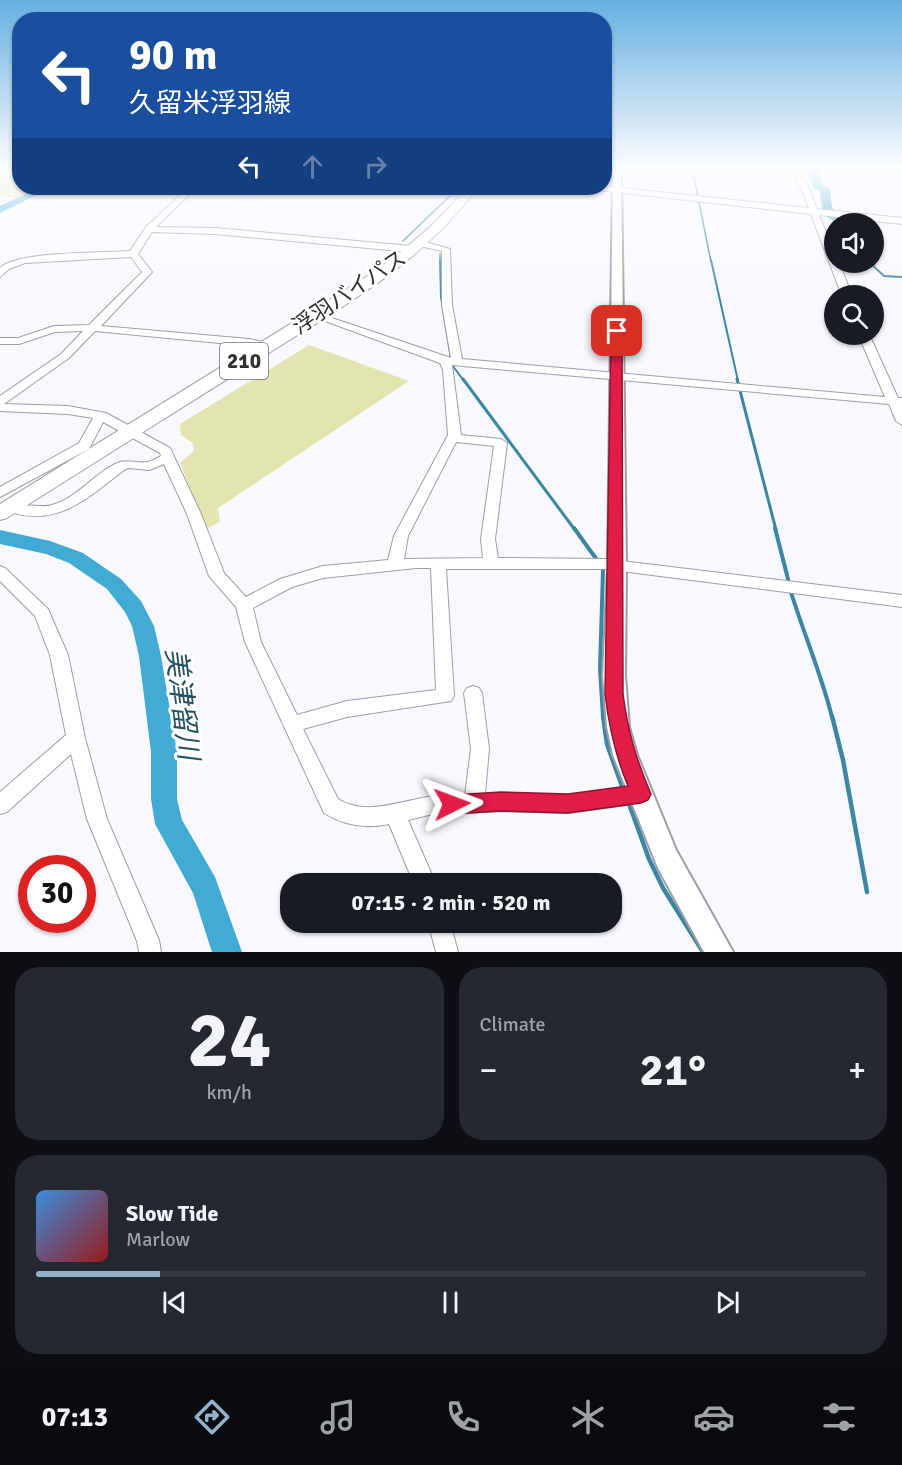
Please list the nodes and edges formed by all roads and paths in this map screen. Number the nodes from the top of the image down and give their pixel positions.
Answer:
1 (167, 211) edge
2 (452, 211) edge
3 (617, 211) edge
4 (809, 211) edge
5 (814, 212) junction
6 (901, 222) edge
7 (149, 229) junction
8 (415, 246) junction
9 (133, 254) junction
10 (2, 269) edge
11 (843, 285) edge
12 (316, 316) junction
13 (92, 328) junction
14 (0, 341) edge
15 (869, 345) edge
16 (269, 346) junction
17 (451, 361) junction
18 (616, 377) junction
19 (0, 401) edge
20 (898, 402) edge
21 (0, 407) edge
22 (102, 416) junction
23 (902, 422) edge
24 (130, 433) junction
25 (455, 438) junction
26 (169, 457) junction
27 (0, 493) edge
28 (19, 510) dead end
29 (0, 513) edge
30 (438, 563) junction
31 (395, 564) junction
32 (491, 564) junction
33 (606, 565) junction
34 (0, 572) edge
35 (902, 601) edge
36 (244, 605) junction
37 (473, 693) dead end
38 (292, 724) junction
39 (76, 738) junction
40 (632, 795) junction
41 (474, 803) junction
42 (0, 806) edge
43 (395, 814) junction
44 (420, 873) edge
45 (442, 933) edge
46 (150, 952) edge
47 (447, 952) edge
48 (719, 952) edge

1 - 7 street
2 - 8 highway, 浮羽バイパス / 210
3 - 18 main road
4 - 5 street
5 - 6 street
5 - 11 street
7 - 8 street
7 - 9 street
8 - 12 highway, 浮羽バイパス / 210
8 - 17 street
9 - 10 street
9 - 13 street
12 - 16 highway, 浮羽バイパス / 210
12 - 17 street
13 - 14 street
13 - 16 street
13 - 19 street
15 - 20 street
16 - 24 highway, 浮羽バイパス / 210
17 - 18 street
17 - 25 street
18 - 20 street
18 - 33 main road
20 - 23 street
21 - 22 street
22 - 24 street
22 - 27 street
24 - 26 street
24 - 29 highway, 浮羽バイパス / 210
25 - 31 street
25 - 32 street
26 - 28 street
26 - 36 street
30 - 31 street
30 - 32 street
30 - 38 street
31 - 36 street
32 - 33 street
33 - 35 street
33 - 40 main road
34 - 39 street
36 - 38 street
37 - 41 street
38 - 43 street
39 - 42 street
39 - 46 street
40 - 41 street
40 - 48 main road
41 - 43 street
43 - 44 street
45 - 47 street

